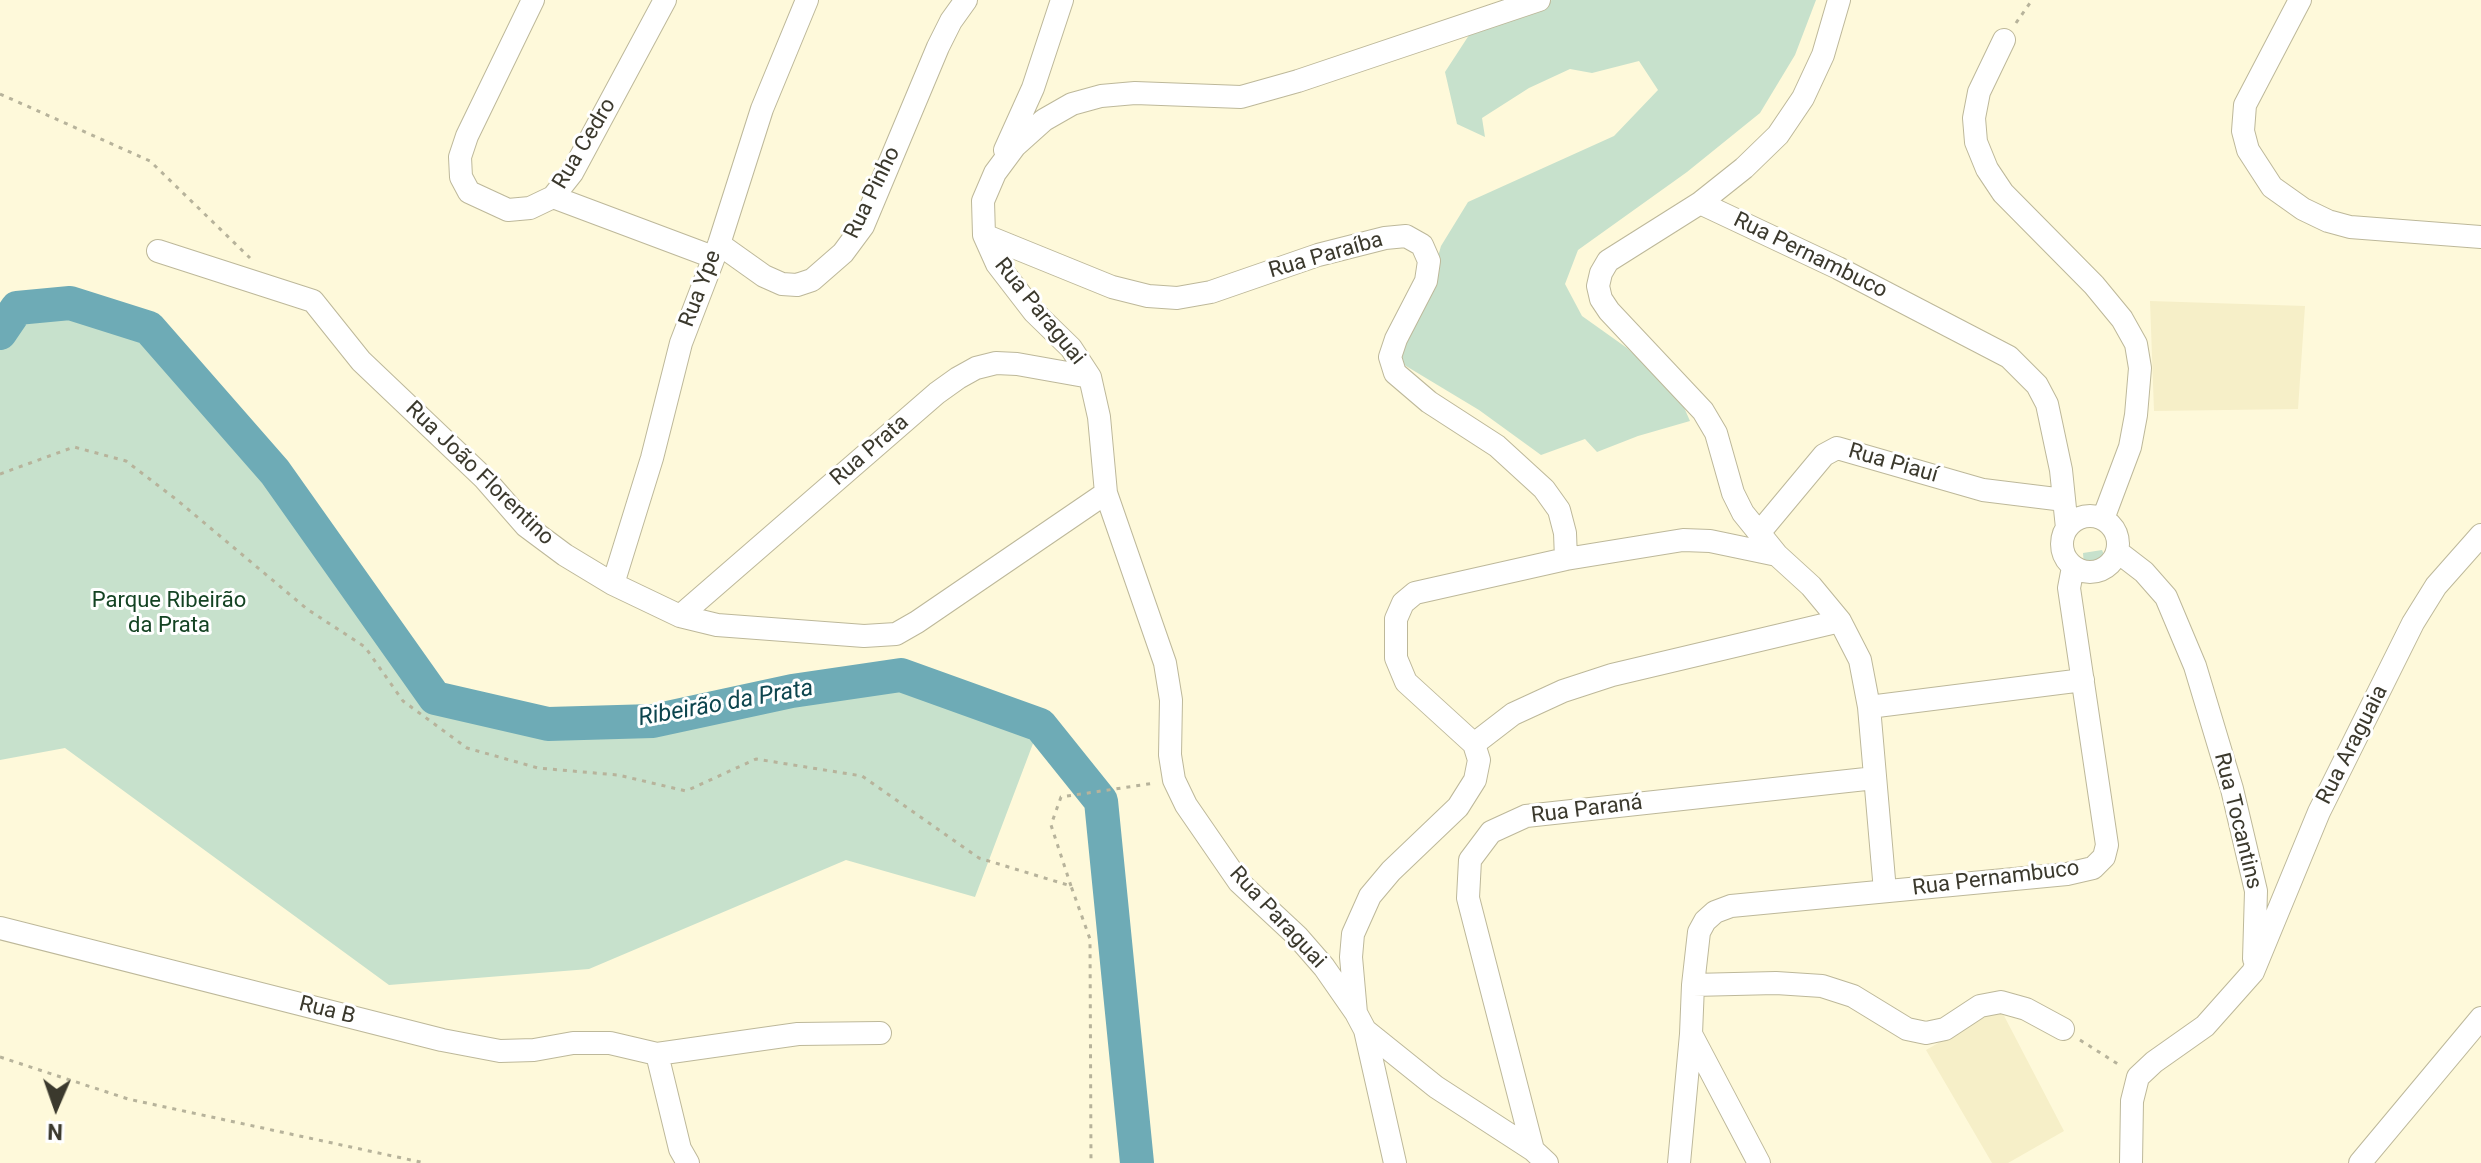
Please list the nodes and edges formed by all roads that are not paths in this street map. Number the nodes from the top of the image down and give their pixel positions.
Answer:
1 (533, 0) edge
2 (665, 0) edge
3 (807, 0) edge
4 (966, 0) edge
5 (1062, 0) edge
6 (1539, 0) edge
7 (1839, 0) edge
8 (2300, 0) edge
9 (2004, 40) road end
10 (995, 173) junction
11 (553, 197) junction
12 (1700, 203) junction
13 (984, 235) junction
14 (2481, 237) edge
15 (716, 250) junction
16 (158, 251) dead end
17 (1090, 377) junction
18 (1106, 493) junction
19 (2064, 500) junction
20 (2103, 519) junction
21 (2067, 528) junction
22 (1759, 533) junction
23 (2481, 535) edge
24 (2118, 552) junction
25 (1777, 555) junction
26 (1566, 559) junction
27 (2073, 567) junction
28 (613, 584) junction
29 (680, 616) junction
30 (1840, 621) junction
31 (2083, 680) junction
32 (1869, 707) junction
33 (1474, 744) junction
34 (1875, 778) junction
35 (1885, 891) junction
36 (0, 928) edge
37 (2253, 972) junction
38 (1693, 985) junction
39 (2481, 1018) edge
40 (1360, 1021) junction
41 (2063, 1029) road end
42 (880, 1033) dead end
43 (1691, 1034) junction
44 (657, 1054) junction
45 (1540, 1156) edge
46 (688, 1163) edge
47 (1395, 1163) edge
48 (1679, 1163) edge
49 (1759, 1163) edge
50 (2131, 1163) edge
51 (2360, 1163) edge

1 - 11 street, Rua Cedro
2 - 11 street, Rua Cedro
3 - 15 street, Rua Ype
4 - 15 street, Rua Pinho
5 - 10 street
6 - 10 street, Rua Paraguai
7 - 12 street
8 - 14 street
9 - 20 street
10 - 13 street, Rua Paraguai
11 - 15 street, Rua Pinho
12 - 19 street, Rua Pernambuco
12 - 22 street
13 - 17 street, Rua Paraguai
13 - 26 street, Rua Paraíba
15 - 28 street, Rua Ype
16 - 28 street, Rua João Florentino
17 - 18 street, Rua Paraguai
17 - 29 street, Rua Prata
18 - 29 street, Rua João Florentino
18 - 40 street, Rua Paraguai
19 - 21 street, Rua Pernambuco
19 - 22 street, Rua Piauí
20 - 21 street
20 - 24 street
21 - 27 street
22 - 25 street
23 - 37 street, Rua Araguaia
24 - 27 street
24 - 37 street, Rua Tocantins
25 - 26 street
25 - 30 street
26 - 33 street
27 - 31 street, Rua Pernambuco
28 - 29 street, Rua João Florentino
30 - 32 street
30 - 33 street
31 - 32 street
31 - 35 street, Rua Pernambuco
32 - 34 street
33 - 40 street
34 - 35 street
34 - 45 street, Rua Paraná
35 - 38 street, Rua Pernambuco
36 - 44 street, Rua B
37 - 50 street
38 - 41 street
38 - 43 street
39 - 51 street
40 - 45 street
40 - 47 street
42 - 44 street
43 - 48 street
43 - 49 street
44 - 46 street

